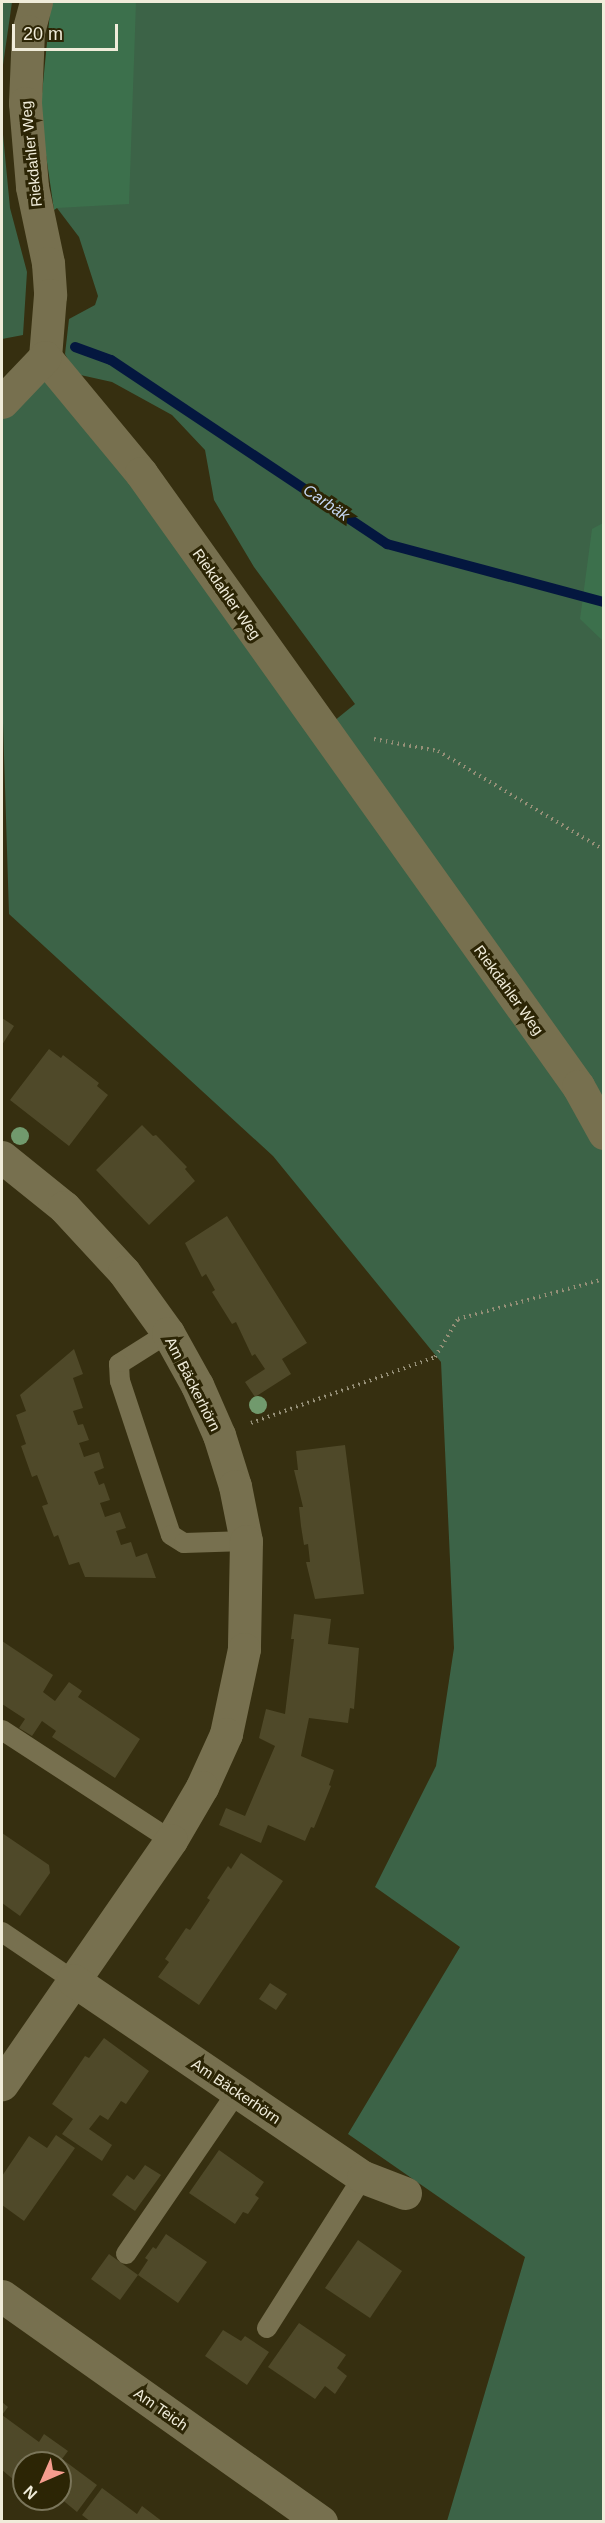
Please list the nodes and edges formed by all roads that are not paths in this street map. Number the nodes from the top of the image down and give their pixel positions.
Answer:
1 (36, 2) edge
2 (45, 357) junction
3 (2, 402) edge
4 (603, 1133) edge
5 (2, 1157) edge
6 (168, 1333) junction
7 (246, 1541) junction
8 (2, 1730) edge
9 (171, 1840) junction
10 (2, 1932) edge
11 (73, 1980) junction
12 (2, 2084) edge
13 (237, 2092) junction
14 (363, 2177) junction
15 (405, 2193) dead end
16 (126, 2254) dead end
17 (2, 2296) edge
18 (267, 2328) dead end
19 (321, 2522) edge

1 - 2 street, Riekdahler Weg
2 - 3 street
2 - 4 street, Riekdahler Weg
5 - 6 street, Am Bäckerhörn
6 - 7 street, Am Bäckerhörn
6 - 7 lane
7 - 9 street, Am Bäckerhörn
8 - 9 lane
9 - 11 street, Am Bäckerhörn
10 - 11 lane, Am Bäckerhörn
11 - 12 street, Am Bäckerhörn
11 - 13 street, Am Bäckerhörn
13 - 14 street, Am Bäckerhörn
13 - 16 lane
14 - 15 street, Am Bäckerhörn
14 - 18 lane
17 - 19 street, Am Teich

